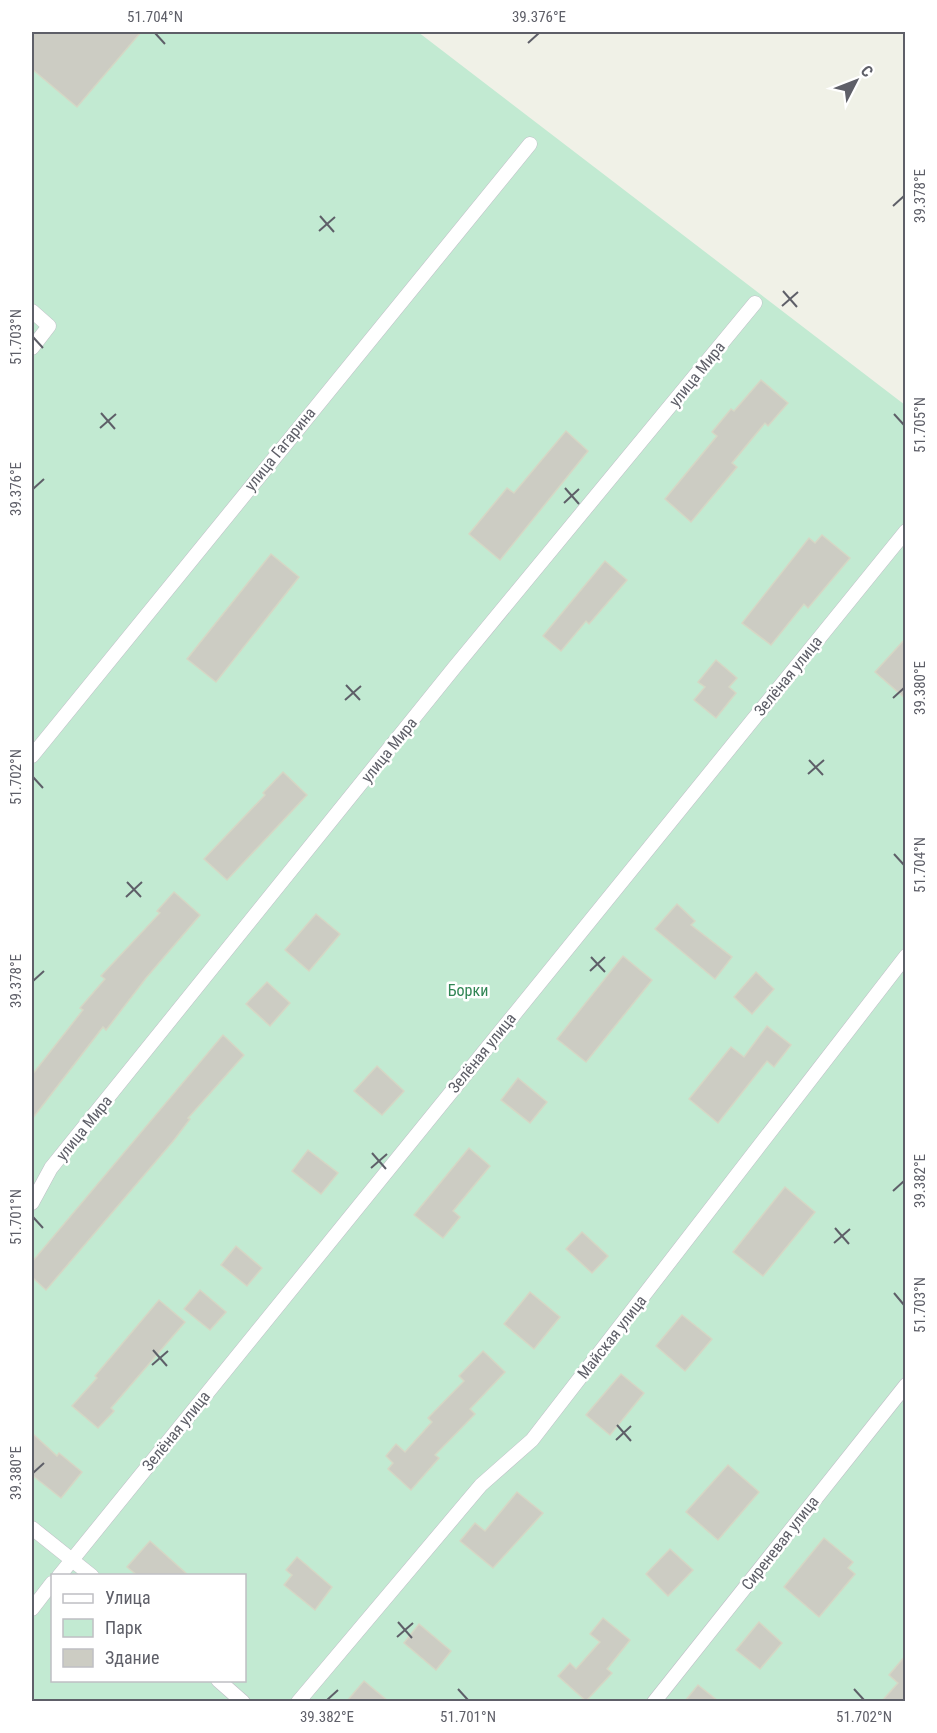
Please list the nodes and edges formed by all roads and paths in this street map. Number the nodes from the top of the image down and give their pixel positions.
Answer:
1 (530, 144) dead end
2 (755, 303) dead end
3 (32, 310) edge
4 (32, 348) edge
5 (906, 531) edge
6 (32, 756) edge
7 (906, 956) edge
8 (32, 1203) edge
9 (906, 1385) edge
10 (32, 1528) edge
11 (72, 1559) junction
12 (60, 1574) edge
13 (91, 1574) edge
14 (51, 1584) edge
15 (32, 1609) edge
16 (220, 1682) edge
17 (243, 1701) edge
18 (298, 1701) edge
19 (654, 1701) edge

1 - 6 street, улица Гагарина
2 - 8 street, улица Мира
3 - 4 street
5 - 11 street, Зелёная улица
7 - 18 street, Майская улица
9 - 19 street, Сиреневая улица
10 - 11 street
11 - 12 street, Зелёная улица
11 - 13 street
14 - 15 street
16 - 17 street

